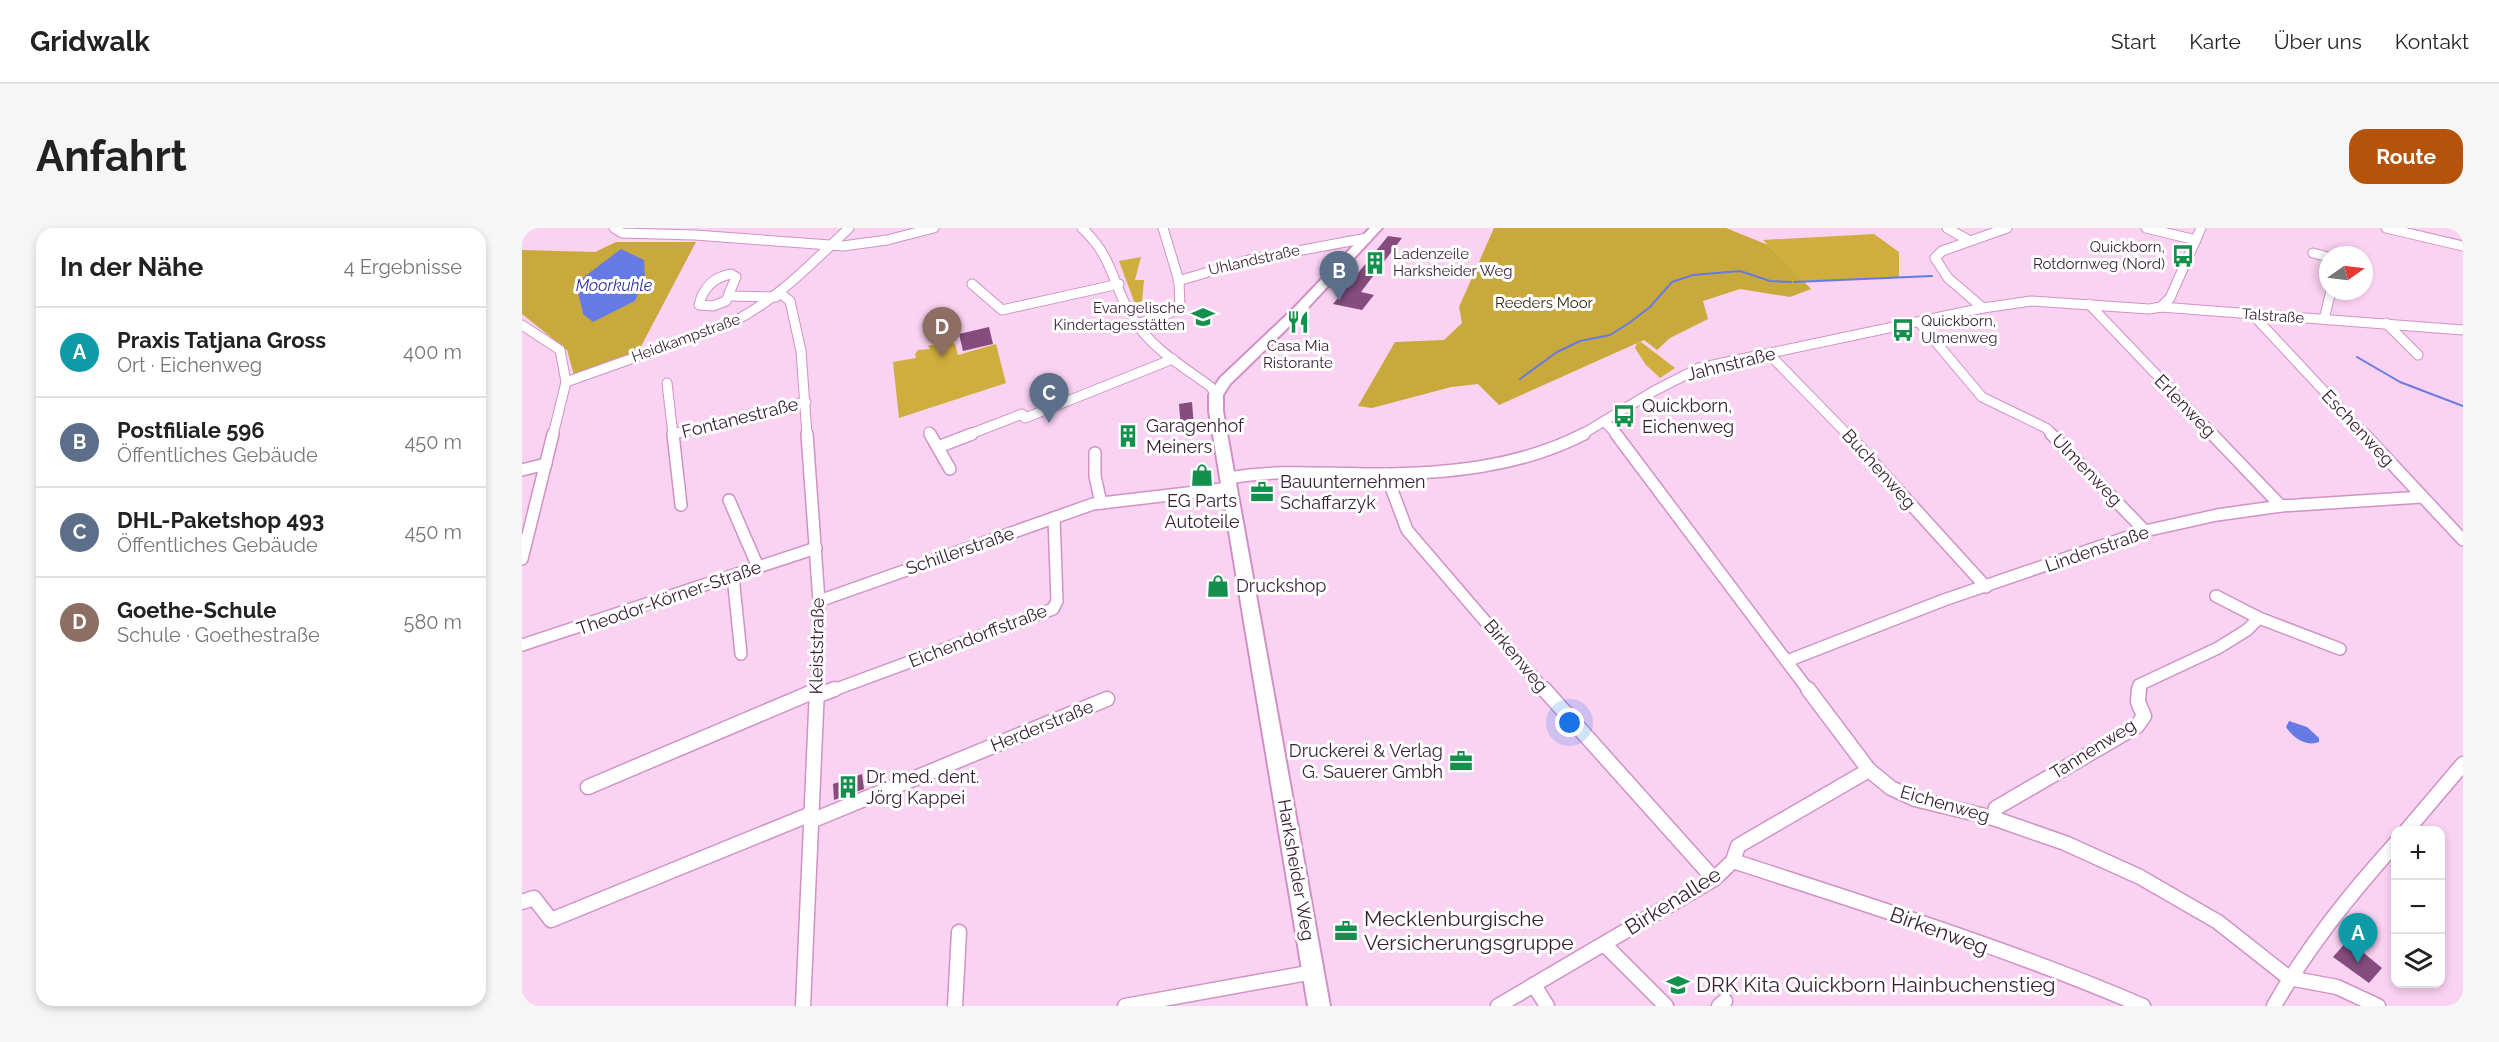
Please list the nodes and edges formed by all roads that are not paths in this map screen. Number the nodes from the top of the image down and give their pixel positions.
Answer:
1 (614, 228) edge
2 (703, 228) edge
3 (849, 228) edge
4 (934, 228) edge
5 (1082, 228) edge
6 (1163, 228) edge
7 (1376, 228) edge
8 (1947, 228) edge
9 (2007, 228) edge
10 (2146, 228) edge
11 (2201, 228) edge
12 (2386, 228) edge
13 (695, 235) junction
14 (1367, 238) junction
15 (2196, 240) junction
16 (1970, 241) junction
17 (831, 245) junction
18 (2463, 246) edge
19 (2313, 253) dead end
20 (2319, 255) edge
21 (1178, 280) junction
22 (972, 284) dead end
23 (1119, 284) junction
24 (778, 295) junction
25 (730, 296) dead end
26 (2329, 300) edge
27 (2089, 304) junction
28 (2161, 307) junction
29 (1983, 308) junction
30 (2253, 315) junction
31 (2324, 319) junction
32 (1919, 322) junction
33 (2386, 323) junction
34 (1136, 324) junction
35 (522, 326) edge
36 (2463, 330) edge
37 (1769, 354) junction
38 (2418, 355) dead end
39 (1173, 359) junction
40 (566, 382) junction
41 (667, 383) dead end
42 (1216, 395) junction
43 (806, 402) junction
44 (1606, 423) junction
45 (929, 432) dead end
46 (673, 434) junction
47 (940, 451) junction
48 (1095, 453) dead end
49 (546, 464) junction
50 (950, 469) dead end
51 (522, 470) edge
52 (1386, 474) junction
53 (1229, 483) junction
54 (2422, 497) junction
55 (729, 500) dead end
56 (1101, 503) junction
57 (681, 505) dead end
58 (2282, 506) junction
59 (1054, 518) junction
60 (2145, 531) junction
61 (525, 536) edge
62 (2463, 540) edge
63 (816, 548) junction
64 (522, 559) edge
65 (758, 567) junction
66 (733, 576) junction
67 (1986, 587) junction
68 (2216, 596) dead end
69 (819, 601) junction
70 (2259, 618) junction
71 (522, 645) edge
72 (2340, 649) dead end
73 (741, 654) dead end
74 (1787, 662) junction
75 (817, 693) junction
76 (1107, 699) dead end
77 (2463, 764) edge
78 (1869, 770) junction
79 (588, 787) dead end
80 (811, 818) junction
81 (1993, 818) junction
82 (2411, 826) edge
83 (2391, 848) edge
84 (1733, 861) junction
85 (1714, 879) junction
86 (522, 902) edge
87 (959, 932) dead end
88 (1604, 944) junction
89 (1313, 972) junction
90 (2289, 978) junction
91 (1534, 985) junction
92 (803, 1006) edge
93 (955, 1006) edge
94 (1125, 1006) edge
95 (1319, 1006) edge
96 (1498, 1006) edge
97 (1547, 1006) edge
98 (1666, 1006) edge
99 (2143, 1006) edge
100 (2274, 1006) edge
101 (2378, 1006) edge

1 - 13 street
2 - 13 street
3 - 17 street, Heidkampstraße
4 - 17 street
5 - 23 street
6 - 21 street
7 - 14 main road
8 - 16 street
9 - 16 street
10 - 15 street
11 - 15 street
12 - 18 street
13 - 17 street
14 - 21 street, Uhlandstraße
14 - 42 main road
15 - 28 street
16 - 29 street
17 - 24 street, Heidkampstraße
19 - 20 street
21 - 34 street
22 - 23 street
23 - 34 street
24 - 25 street
24 - 40 street, Heidkampstraße
24 - 43 street, Kleiststraße
26 - 31 street
27 - 28 street, Jahnstraße
27 - 29 street, Jahnstraße
27 - 58 street, Erlenweg
28 - 30 street, Talstraße
29 - 32 street, Jahnstraße
30 - 31 street, Talstraße
30 - 54 street, Eschenweg
31 - 33 street, Talstraße
32 - 37 street, Jahnstraße
32 - 60 street, Ulmenweg
33 - 36 street, Talstraße
33 - 38 street
34 - 39 street
35 - 40 street
37 - 44 street, Jahnstraße
37 - 67 street, Buchenweg
39 - 42 street
39 - 47 street
40 - 49 street
41 - 46 street, Fontanestraße
42 - 53 main road, Harksheider Weg
43 - 46 street, Fontanestraße
43 - 63 street, Kleiststraße
44 - 52 street, Jahnstraße
44 - 74 street, Eichenweg
45 - 47 street
46 - 57 street, Fontanestraße
47 - 50 street
48 - 56 street
49 - 51 street
49 - 61 street
52 - 53 street, Jahnstraße
52 - 85 street, Birkenweg
53 - 56 street, Schillerstraße
53 - 89 main road, Harksheider Weg
54 - 58 street, Lindenstraße
54 - 62 street, Eschenweg
55 - 65 street
56 - 59 street, Schillerstraße
58 - 60 street, Lindenstraße
59 - 69 street, Schillerstraße
59 - 75 street, Eichendorffstraße
60 - 67 street, Lindenstraße
61 - 64 street
63 - 65 street, Theodor-Körner-Straße
63 - 69 street, Kleiststraße
65 - 66 street, Theodor-Körner-Straße
66 - 71 street, Theodor-Körner-Straße
66 - 73 street
67 - 74 street, Lindenstraße
68 - 70 street
69 - 75 street, Kleiststraße
70 - 72 street
70 - 81 street, Tannenweg
74 - 78 street, Eichenweg
75 - 79 street, Eichendorffstraße
75 - 80 street, Kleiststraße
76 - 80 street, Herderstraße
77 - 82 street
78 - 81 street, Eichenweg
78 - 84 street, Birkenallee
80 - 86 street, Herderstraße
80 - 92 street, Kleiststraße
81 - 90 street, Eichenweg
83 - 90 street
84 - 85 street, Birkenallee
84 - 99 street, Birkenweg
85 - 88 street, Birkenallee
87 - 93 street
88 - 91 street, Birkenallee
88 - 98 street
89 - 94 street
89 - 95 main road, Harksheider Weg
90 - 100 street
90 - 101 street, Eichenweg
91 - 96 street, Birkenallee
91 - 97 street

